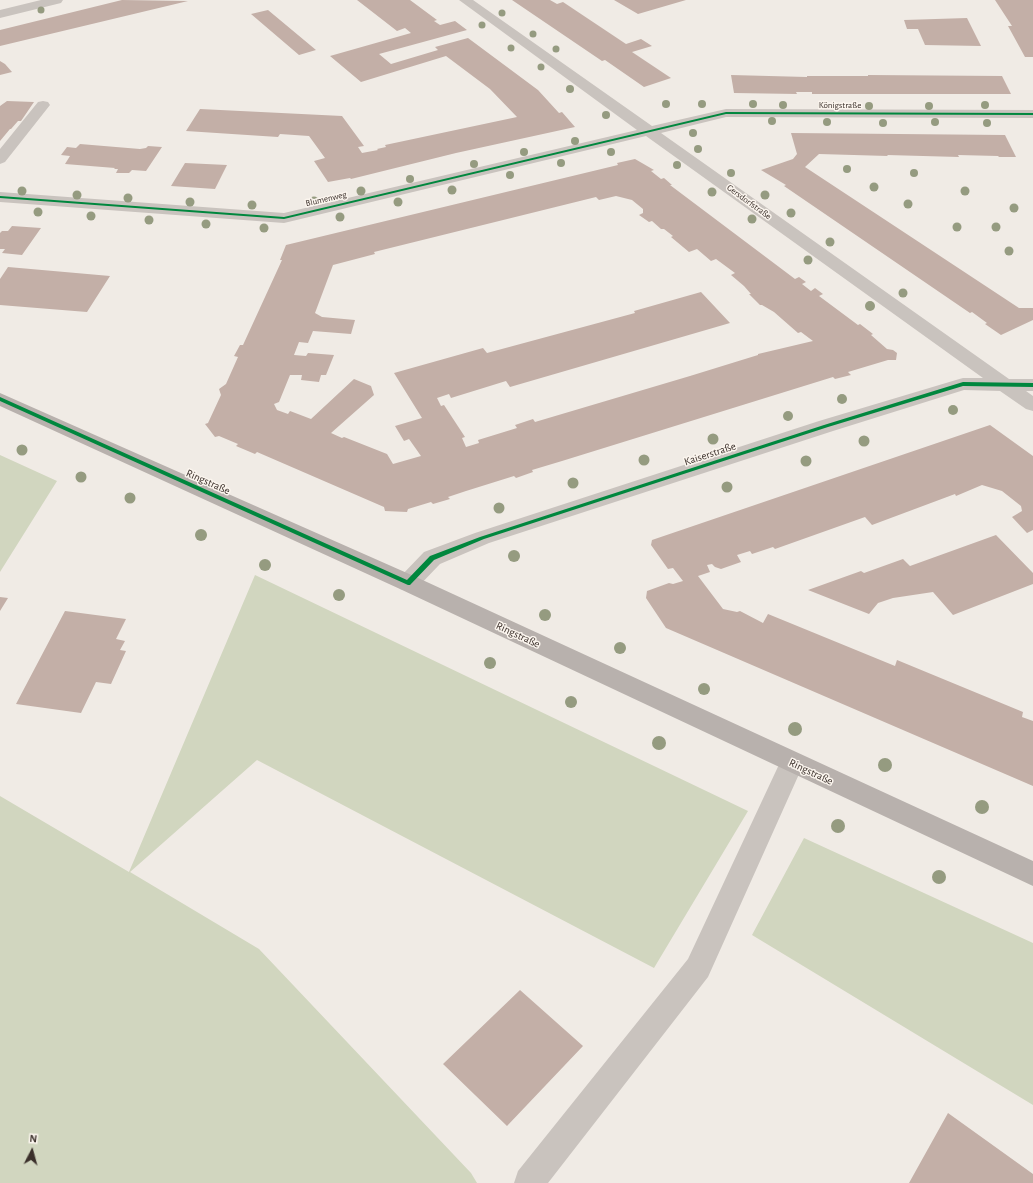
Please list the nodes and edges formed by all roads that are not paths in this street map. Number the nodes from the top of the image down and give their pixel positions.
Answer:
1 (57, 0) edge
2 (465, 0) edge
3 (0, 14) edge
4 (44, 105) dead end
5 (1033, 114) edge
6 (650, 131) junction
7 (0, 159) edge
8 (0, 198) edge
9 (1004, 385) junction
10 (1033, 385) edge
11 (0, 399) edge
12 (1033, 405) edge
13 (408, 583) junction
14 (792, 763) junction
15 (1033, 874) edge
16 (530, 1183) edge

1 - 3 street
2 - 6 street, Gersdorfstraße
4 - 7 street
5 - 6 street, Königstraße
6 - 8 street, Blumenweg
6 - 9 street, Gersdorfstraße
9 - 10 street, Kaiserstraße
9 - 12 street, Gersdorfstraße
9 - 13 street, Kaiserstraße
11 - 13 main road, Ringstraße
13 - 14 main road, Ringstraße
14 - 15 main road, Ringstraße
14 - 16 street

